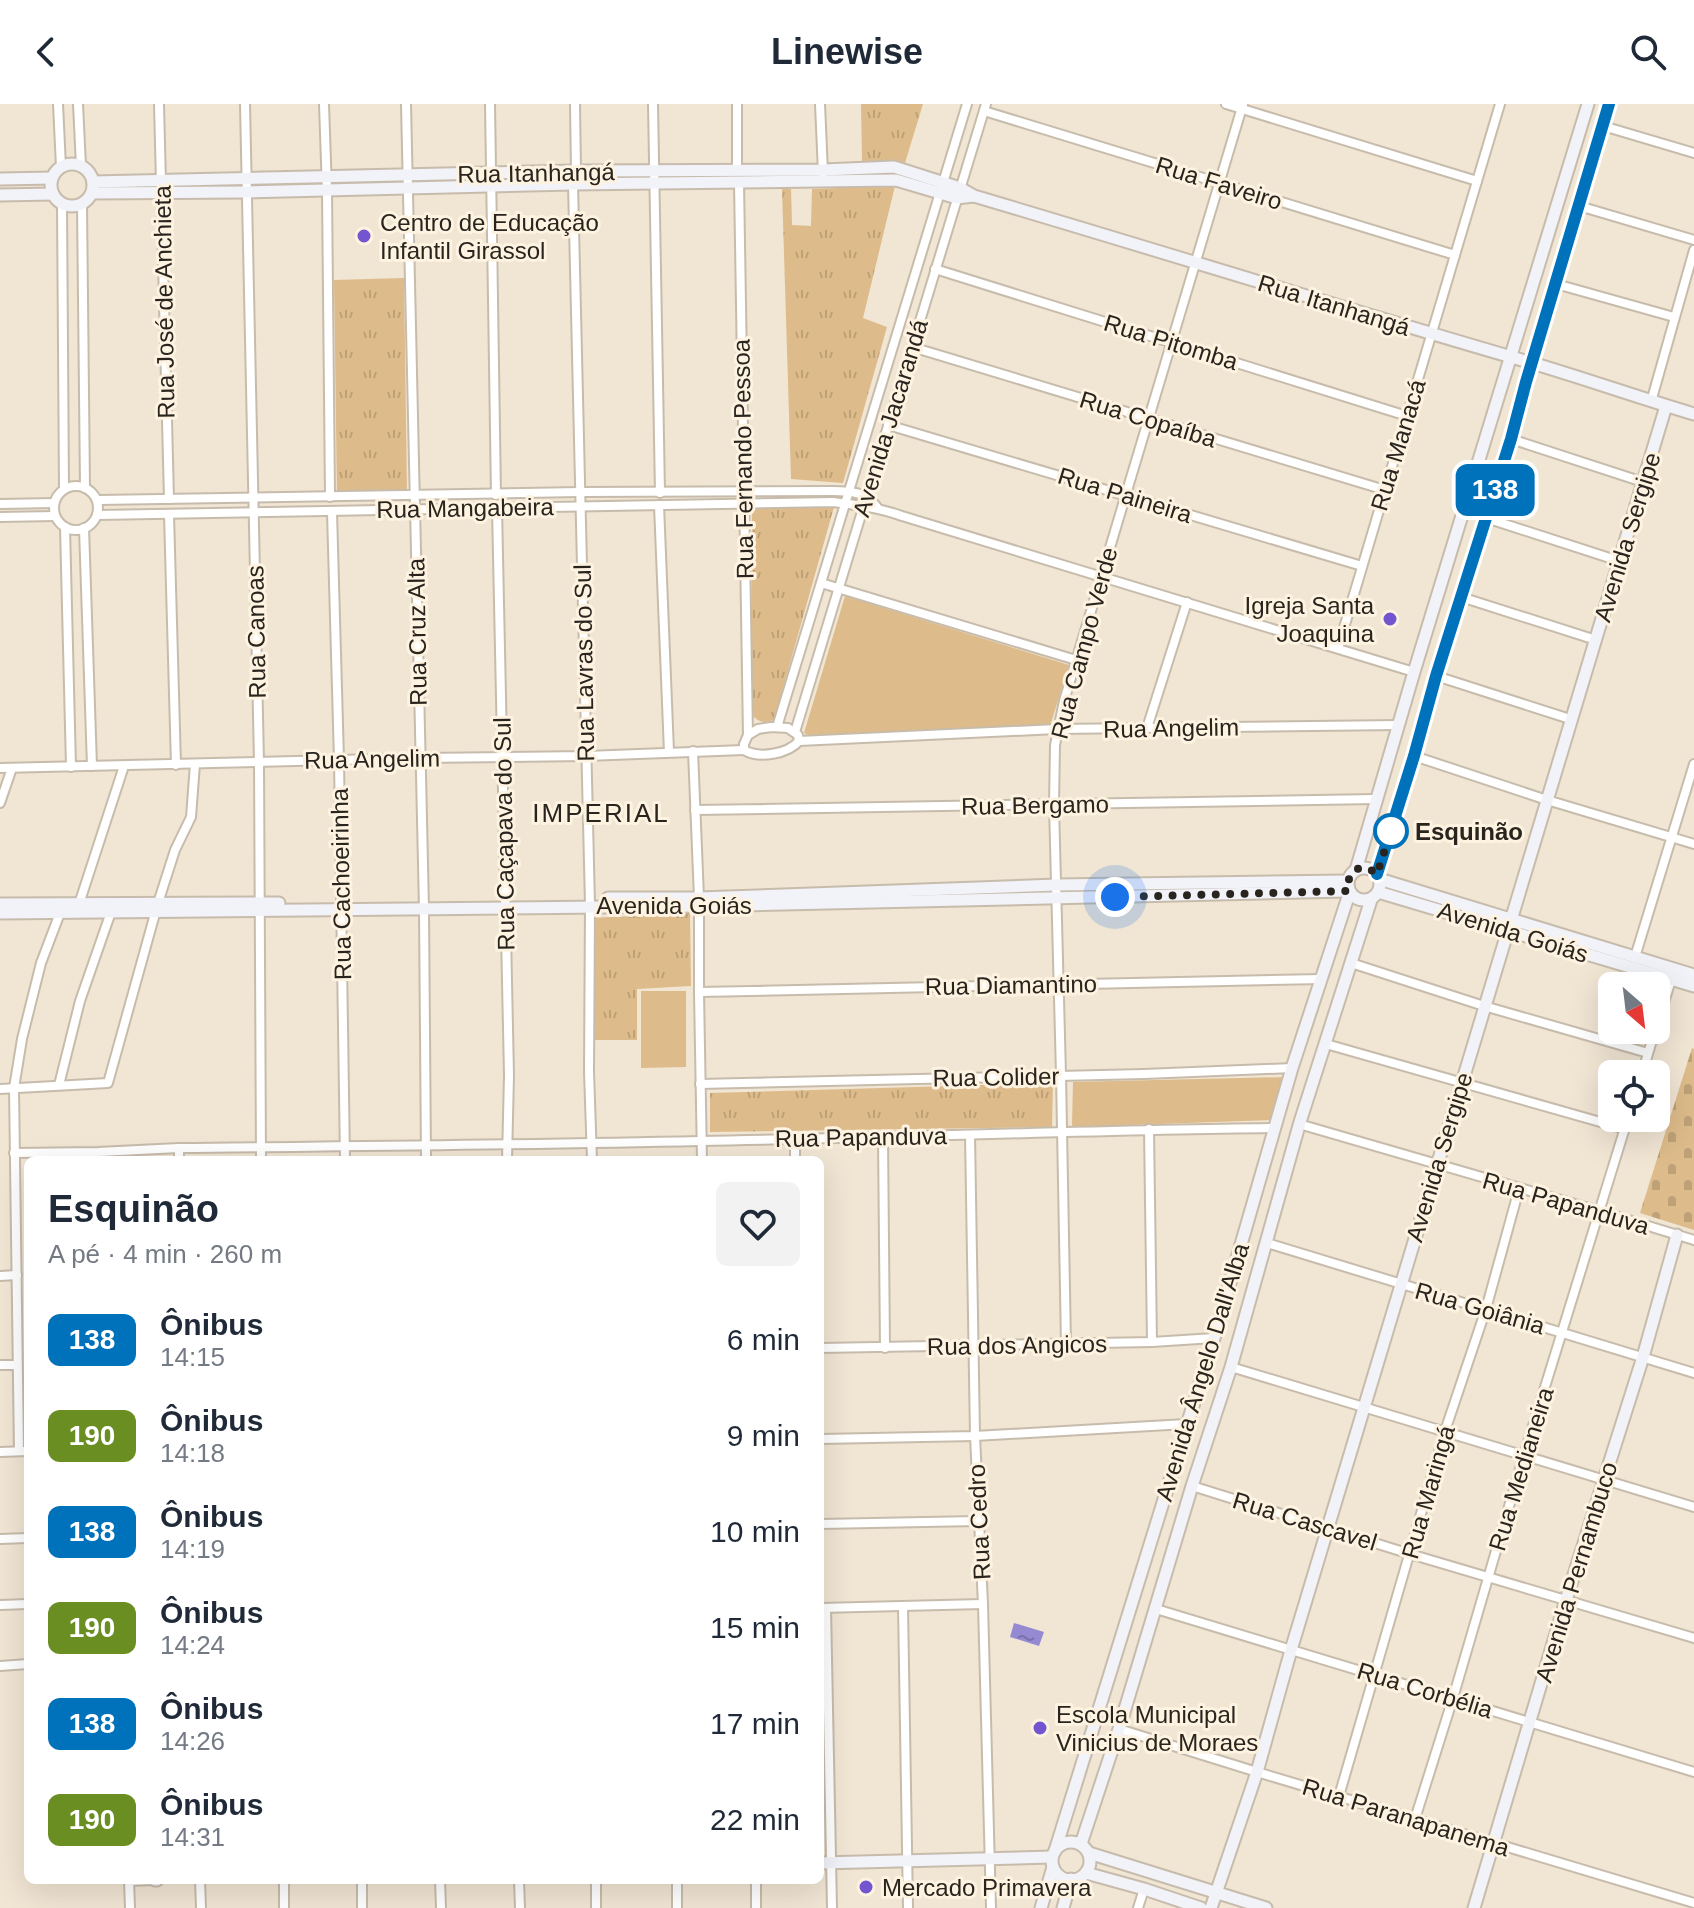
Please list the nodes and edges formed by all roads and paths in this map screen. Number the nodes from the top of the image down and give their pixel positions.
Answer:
1 (58, 104) edge
2 (78, 104) edge
3 (159, 104) edge
4 (245, 104) edge
5 (324, 104) edge
6 (406, 104) edge
7 (490, 104) edge
8 (575, 104) edge
9 (653, 104) edge
10 (737, 104) edge
11 (820, 104) edge
12 (967, 104) edge
13 (1226, 104) edge
14 (1500, 104) edge
15 (1588, 104) edge
16 (1609, 104) edge
17 (1242, 106) edge
18 (985, 107) edge
19 (1603, 126) junction
20 (1694, 153) edge
21 (81, 166) junction
22 (61, 167) junction
23 (576, 171) junction
24 (491, 174) junction
25 (408, 176) junction
26 (823, 176) junction
27 (327, 177) junction
28 (738, 177) junction
29 (52, 178) junction
30 (655, 178) junction
31 (0, 179) edge
32 (247, 179) junction
33 (1477, 181) junction
34 (1219, 183) junction
35 (573, 184) junction
36 (160, 187) junction
37 (491, 187) junction
38 (92, 188) junction
39 (941, 188) junction
40 (408, 189) junction
41 (327, 191) junction
42 (247, 192) junction
43 (959, 193) junction
44 (53, 194) junction
45 (0, 195) edge
46 (62, 204) junction
47 (82, 204) junction
48 (1579, 206) junction
49 (1694, 240) edge
50 (1694, 250) edge
51 (1455, 255) junction
52 (1196, 262) junction
53 (935, 269) junction
54 (1556, 284) junction
55 (1674, 317) junction
56 (1431, 335) junction
57 (1171, 342) junction
58 (912, 347) junction
59 (1510, 358) junction
60 (1532, 363) junction
61 (1651, 402) junction
62 (1666, 406) junction
63 (1694, 414) edge
64 (1407, 416) junction
65 (1149, 419) junction
66 (888, 425) junction
67 (1511, 439) junction
68 (1643, 482) junction
69 (85, 488) junction
70 (64, 489) junction
71 (1385, 490) junction
72 (743, 491) junction
73 (849, 491) junction
74 (580, 492) junction
75 (660, 493) junction
76 (496, 495) junction
77 (866, 495) junction
78 (1126, 495) junction
79 (415, 496) junction
80 (253, 497) junction
81 (330, 497) junction
82 (169, 499) junction
83 (98, 500) junction
84 (54, 503) junction
85 (845, 503) junction
86 (0, 504) edge
87 (744, 504) junction
88 (580, 505) junction
89 (659, 505) junction
90 (862, 507) junction
91 (877, 507) junction
92 (497, 508) junction
93 (415, 510) junction
94 (332, 512) junction
95 (253, 513) junction
96 (97, 515) junction
97 (169, 515) junction
98 (55, 516) junction
99 (0, 517) edge
100 (1486, 518) junction
101 (65, 527) junction
102 (84, 528) junction
103 (1619, 561) junction
104 (1362, 566) junction
105 (1102, 576) junction
106 (821, 583) junction
107 (838, 589) junction
108 (1461, 597) junction
109 (1187, 602) junction
110 (1596, 640) junction
111 (1338, 648) junction
112 (1076, 660) junction
113 (1414, 672) junction
114 (1436, 676) junction
115 (1570, 719) junction
116 (1399, 725) junction
117 (777, 727) junction
118 (1147, 728) junction
119 (1057, 729) junction
120 (748, 735) junction
121 (797, 736) junction
122 (744, 750) junction
123 (693, 751) junction
124 (669, 752) junction
125 (586, 756) junction
126 (1414, 756) junction
127 (420, 758) junction
128 (503, 758) junction
129 (339, 760) junction
130 (259, 762) junction
131 (195, 764) junction
132 (1694, 764) edge
133 (176, 765) junction
134 (92, 766) junction
135 (124, 766) junction
136 (71, 767) junction
137 (0, 768) edge
138 (12, 768) junction
139 (1376, 799) junction
140 (1547, 800) junction
141 (0, 803) edge
142 (1054, 805) junction
143 (695, 810) junction
144 (1672, 837) junction
145 (1694, 844) edge
146 (1356, 870) junction
147 (1378, 876) junction
148 (1348, 889) junction
149 (1056, 892) junction
150 (1374, 896) junction
151 (590, 902) junction
152 (699, 902) junction
153 (0, 904) edge
154 (79, 904) junction
155 (504, 905) junction
156 (424, 906) junction
157 (259, 907) junction
158 (341, 907) junction
159 (157, 908) junction
160 (111, 912) junction
161 (0, 913) edge
162 (60, 913) junction
163 (1509, 925) junction
164 (1635, 957) junction
165 (1351, 963) junction
166 (1694, 975) edge
167 (1322, 979) junction
168 (1671, 980) junction
169 (1670, 983) edge
170 (1059, 984) junction
171 (1694, 986) edge
172 (699, 992) junction
173 (1484, 1006) junction
174 (1326, 1044) junction
175 (1651, 1044) edge
176 (1648, 1053) junction
177 (1646, 1060) edge
178 (1292, 1068) junction
179 (1061, 1075) junction
180 (1461, 1083) junction
181 (700, 1084) junction
182 (59, 1085) junction
183 (1311, 1086) junction
184 (14, 1088) junction
185 (0, 1089) edge
186 (1598, 1121) edge
187 (1299, 1124) junction
188 (1275, 1128) junction
189 (1149, 1129) junction
190 (1624, 1132) edge
191 (1061, 1133) junction
192 (970, 1135) junction
193 (883, 1137) junction
194 (795, 1138) junction
195 (702, 1141) junction
196 (591, 1142) junction
197 (426, 1145) junction
198 (507, 1145) junction
199 (344, 1146) junction
200 (261, 1147) junction
201 (179, 1148) junction
202 (14, 1153) junction
203 (98, 1156) edge
204 (179, 1156) edge
205 (261, 1156) edge
206 (345, 1156) edge
207 (426, 1156) edge
208 (507, 1156) edge
209 (592, 1156) edge
210 (702, 1156) edge
211 (795, 1156) edge
212 (1437, 1165) junction
213 (1519, 1189) junction
214 (1599, 1211) junction
215 (1677, 1235) junction
216 (1694, 1240) edge
217 (1267, 1243) junction
218 (17, 1275) junction
219 (0, 1276) edge
220 (1401, 1284) junction
221 (1486, 1309) junction
222 (1562, 1332) junction
223 (1214, 1338) junction
224 (1152, 1342) junction
225 (1066, 1344) junction
226 (973, 1346) junction
227 (824, 1348) edge
228 (885, 1348) junction
229 (1643, 1357) junction
230 (0, 1365) edge
231 (17, 1365) junction
232 (1231, 1367) junction
233 (1694, 1373) edge
234 (1364, 1405) junction
235 (1186, 1424) junction
236 (1445, 1431) junction
237 (1209, 1433) junction
238 (975, 1436) junction
239 (824, 1439) edge
240 (23, 1451) edge
241 (0, 1452) edge
242 (1524, 1455) junction
243 (1604, 1480) junction
244 (1192, 1486) junction
245 (1694, 1507) edge
246 (1160, 1509) junction
247 (1182, 1518) junction
248 (978, 1521) junction
249 (824, 1524) edge
250 (1328, 1528) junction
251 (24, 1538) edge
252 (0, 1539) edge
253 (1410, 1554) junction
254 (1489, 1577) junction
255 (1566, 1600) junction
256 (24, 1604) edge
257 (983, 1604) junction
258 (0, 1605) edge
259 (903, 1606) junction
260 (824, 1608) edge
261 (1156, 1609) junction
262 (1694, 1638) edge
263 (1291, 1650) junction
264 (24, 1664) edge
265 (0, 1666) edge
266 (1373, 1674) junction
267 (1453, 1698) junction
268 (1530, 1723) junction
269 (1119, 1729) junction
270 (824, 1736) edge
271 (1257, 1772) junction
272 (1694, 1772) edge
273 (1339, 1796) junction
274 (1415, 1819) junction
275 (1493, 1843) junction
276 (1085, 1849) junction
277 (1053, 1858) junction
278 (989, 1859) junction
279 (907, 1861) junction
280 (825, 1863) edge
281 (1086, 1873) junction
282 (1071, 1879) junction
283 (129, 1884) edge
284 (200, 1884) edge
285 (284, 1884) edge
286 (362, 1884) edge
287 (440, 1884) edge
288 (519, 1884) edge
289 (596, 1884) edge
290 (677, 1884) edge
291 (756, 1884) edge
292 (1144, 1889) junction
293 (1217, 1894) junction
294 (1694, 1903) edge
295 (130, 1908) edge
296 (201, 1908) edge
297 (284, 1908) edge
298 (362, 1908) edge
299 (441, 1908) edge
300 (520, 1908) edge
301 (596, 1908) edge
302 (677, 1908) edge
303 (756, 1908) edge
304 (832, 1908) edge
305 (908, 1908) edge
306 (991, 1908) edge
307 (1041, 1908) edge
308 (1063, 1908) edge
309 (1138, 1908) edge
310 (1201, 1908) edge
311 (1211, 1908) edge
312 (1266, 1908) edge
313 (1474, 1908) edge

1 - 22 street
2 - 21 street
3 - 36 street, Rua José de Anchieta
4 - 32 street, Rua Canoas
5 - 27 street
6 - 25 street, Rua Cruz Alta
7 - 24 street
8 - 23 street
9 - 30 street
10 - 28 street, Rua Fernando Pessoa
11 - 26 street
12 - 39 street
13 - 17 street
14 - 33 street, Rua Manacá
15 - 59 street
16 - 19 street
17 - 33 street
17 - 34 street, Rua Campo Verde
18 - 34 street, Rua Faveiro
18 - 43 street, Avenida Jacarandá
19 - 20 street
19 - 48 street
21 - 22 street
21 - 38 street
22 - 29 street
23 - 24 street, Rua Itanhangá
23 - 30 street, Rua Itanhangá
24 - 25 street, Rua Itanhangá
24 - 37 street
25 - 27 street, Rua Itanhangá
25 - 40 street, Rua Cruz Alta
26 - 28 street, Rua Itanhangá
26 - 39 street, Rua Itanhangá
27 - 32 street, Rua Itanhangá
27 - 41 street
28 - 30 street, Rua Itanhangá
28 - 72 street, Rua Fernando Pessoa
29 - 31 street
29 - 44 street
30 - 35 street, Rua Itanhangá
30 - 75 street
32 - 36 street, Rua Itanhangá
32 - 42 street, Rua Canoas
33 - 51 street, Rua Manacá
34 - 51 street, Rua Faveiro
34 - 52 street, Rua Campo Verde
35 - 37 street, Rua Itanhangá
35 - 74 street, Rua Lavras do Sul
36 - 38 street, Rua Itanhangá
36 - 42 street, Rua Itanhangá
36 - 82 street, Rua José de Anchieta
37 - 40 street, Rua Itanhangá
37 - 76 street
38 - 47 street
39 - 43 street, Rua Itanhangá
39 - 73 street
40 - 41 street, Rua Itanhangá
40 - 79 street, Rua Cruz Alta
41 - 42 street, Rua Itanhangá
41 - 81 street
42 - 80 street, Rua Canoas
43 - 52 street, Rua Itanhangá
43 - 53 street, Avenida Jacarandá
44 - 45 street
44 - 46 street
46 - 47 street
46 - 70 street
47 - 69 street
48 - 49 street
48 - 54 street
50 - 55 street
51 - 56 street, Rua Manacá
52 - 56 street, Rua Itanhangá
52 - 57 street, Rua Campo Verde
53 - 57 street, Rua Pitomba
53 - 58 street, Avenida Jacarandá
54 - 55 street
54 - 60 street
55 - 61 street
56 - 59 street, Rua Itanhangá
56 - 64 street, Rua Manacá
57 - 64 street, Rua Pitomba
57 - 65 street, Rua Campo Verde
58 - 65 street, Rua Copaíba
58 - 66 street, Avenida Jacarandá
59 - 60 street, Rua Itanhangá
59 - 113 street
60 - 61 street, Rua Itanhangá
60 - 67 street
61 - 62 street, Rua Itanhangá
62 - 63 street, Rua Itanhangá
62 - 68 street, Avenida Sergipe
64 - 71 street, Rua Manacá
65 - 71 street, Rua Copaíba
65 - 78 street, Rua Campo Verde
66 - 77 street, Avenida Jacarandá
66 - 78 street, Rua Paineira
67 - 68 street
67 - 100 street
68 - 103 street, Avenida Sergipe
69 - 70 street
69 - 83 street
70 - 84 street
71 - 104 street, Rua Manacá
72 - 73 street, Rua Mangabeira
72 - 75 street, Rua Mangabeira
72 - 87 street, Rua Fernando Pessoa
73 - 77 street, Rua Mangabeira
73 - 85 street
74 - 75 street, Rua Mangabeira
74 - 76 street, Rua Mangabeira
74 - 88 street, Rua Lavras do Sul
76 - 79 street, Rua Mangabeira
77 - 90 street, Avenida Jacarandá
77 - 91 street
78 - 104 street, Rua Paineira
78 - 105 street, Rua Campo Verde
79 - 81 street, Rua Mangabeira
79 - 93 street, Rua Cruz Alta
80 - 81 street, Rua Mangabeira
80 - 82 street, Rua Mangabeira
80 - 95 street, Rua Canoas
82 - 83 street, Rua Mangabeira
83 - 96 street
84 - 86 street
84 - 98 street
85 - 87 street, Rua Mangabeira
85 - 90 street, Rua Mangabeira
85 - 106 street
87 - 89 street, Rua Mangabeira
87 - 120 street, Rua Fernando Pessoa
88 - 89 street, Rua Mangabeira
88 - 92 street, Rua Mangabeira
88 - 125 street, Rua Lavras do Sul
89 - 124 street
90 - 91 street, Rua Mangabeira
90 - 107 street, Avenida Jacarandá
91 - 105 street
92 - 93 street, Rua Mangabeira
92 - 128 street, Rua Caçapava do Sul
93 - 94 street, Rua Mangabeira
93 - 127 street, Rua Cruz Alta
94 - 95 street, Rua Mangabeira
94 - 129 street, Rua Cachoeirinha
95 - 97 street, Rua Mangabeira
95 - 130 street, Rua Canoas
96 - 97 street, Rua Mangabeira
96 - 102 street
97 - 133 street
98 - 99 street
98 - 101 street
100 - 103 street
100 - 108 street
101 - 102 street
101 - 136 street
102 - 134 street
103 - 110 street, Avenida Sergipe
104 - 111 street, Rua Manacá
105 - 109 street
105 - 112 street, Rua Campo Verde
106 - 107 street
106 - 117 street
107 - 112 street
107 - 121 street, Avenida Jacarandá
108 - 110 street
108 - 114 street
109 - 111 street
109 - 118 street
110 - 115 street, Avenida Sergipe
111 - 113 street
112 - 119 street, Rua Campo Verde
113 - 114 street
113 - 116 street
114 - 115 street
114 - 126 street
115 - 140 street, Avenida Sergipe
116 - 118 street, Rua Angelim
116 - 139 street
117 - 120 street
117 - 121 street
118 - 119 street, Rua Angelim
119 - 121 street, Rua Angelim
119 - 142 street, Rua Campo Verde
120 - 122 street, Rua Fernando Pessoa
121 - 122 street, Rua Angelim
122 - 123 street, Rua Angelim
123 - 124 street, Rua Angelim
123 - 143 street
124 - 125 street, Rua Angelim
125 - 128 street, Rua Angelim
125 - 151 street, Rua Lavras do Sul
126 - 140 street
126 - 147 street
127 - 128 street, Rua Angelim
127 - 129 street, Rua Angelim
127 - 156 street, Rua Cruz Alta
128 - 155 street, Rua Caçapava do Sul
129 - 130 street, Rua Angelim
129 - 158 street, Rua Cachoeirinha
130 - 131 street, Rua Angelim
130 - 157 street, Rua Canoas
131 - 133 street, Rua Angelim
131 - 159 street
132 - 144 street
133 - 135 street, Rua Angelim
134 - 135 street, Rua Angelim
134 - 136 street, Rua Angelim
135 - 154 street
136 - 138 street, Rua Angelim
137 - 138 street, Rua Angelim
138 - 141 street
139 - 142 street, Rua Bergamo
139 - 146 street
140 - 144 street
140 - 163 street, Avenida Sergipe
142 - 143 street, Rua Bergamo
142 - 149 street, Rua Campo Verde
143 - 152 street
144 - 145 street
144 - 164 street
146 - 147 street
146 - 148 street
147 - 150 street
147 - 163 street, Avenida Goiás
148 - 149 street, Avenida Goiás
148 - 150 street
148 - 167 street, Avenida Ângelo Dall'Alba
149 - 152 street, Avenida Goiás
149 - 170 street, Rua Campo Verde
150 - 163 street, Avenida Goiás
150 - 165 street, Avenida Ângelo Dall'Alba
151 - 152 street, Avenida Goiás
151 - 155 street, Avenida Goiás
151 - 196 street, Rua Lavras do Sul
152 - 172 street
153 - 154 street, Avenida Goiás
154 - 159 street, Avenida Goiás
155 - 156 street, Avenida Goiás
155 - 198 street, Rua Caçapava do Sul
156 - 158 street, Avenida Goiás
156 - 197 street, Rua Cruz Alta
157 - 158 street, Avenida Goiás
157 - 159 street, Avenida Goiás
157 - 200 street, Rua Canoas
158 - 199 street, Rua Cachoeirinha
159 - 160 street, Avenida Goiás
159 - 182 street
160 - 162 street, Avenida Goiás
160 - 182 street
161 - 162 street, Avenida Goiás
162 - 184 street
163 - 164 street, Avenida Goiás
163 - 168 street, Avenida Goiás
163 - 173 street, Avenida Sergipe
164 - 166 street, Avenida Goiás
165 - 173 street
165 - 174 street, Avenida Ângelo Dall'Alba
167 - 170 street, Rua Diamantino
167 - 178 street, Avenida Ângelo Dall'Alba
168 - 169 street
168 - 171 street, Avenida Goiás
170 - 172 street, Rua Diamantino
170 - 179 street, Rua Campo Verde
172 - 181 street
173 - 176 street
173 - 180 street, Avenida Sergipe
174 - 180 street
174 - 183 street, Avenida Ângelo Dall'Alba
175 - 176 street
176 - 177 street
178 - 179 street, Rua Colider
178 - 183 street
178 - 188 street, Avenida Ângelo Dall'Alba
179 - 181 street, Rua Colider
179 - 191 street, Rua Campo Verde
180 - 186 street
180 - 212 street, Avenida Sergipe
181 - 195 street
182 - 184 street
183 - 187 street, Avenida Ângelo Dall'Alba
184 - 185 street
184 - 202 street
187 - 212 street, Rua Papanduva
187 - 217 street, Avenida Ângelo Dall'Alba
188 - 189 street, Rua Papanduva
188 - 223 street, Avenida Ângelo Dall'Alba
189 - 191 street, Rua Papanduva
189 - 224 street
190 - 214 street, Rua Medianeira
191 - 192 street, Rua Papanduva
191 - 225 street, Rua Campo Verde
192 - 193 street, Rua Papanduva
192 - 226 street, Rua Cedro
193 - 194 street, Rua Papanduva
193 - 228 street
194 - 195 street, Rua Papanduva
194 - 211 street
195 - 196 street, Rua Papanduva
195 - 210 street
196 - 198 street, Rua Papanduva
196 - 209 street, Rua Lavras do Sul
197 - 198 street, Rua Papanduva
197 - 199 street, Rua Papanduva
197 - 207 street, Rua Cruz Alta
198 - 208 street, Rua Caçapava do Sul
199 - 200 street, Rua Papanduva
199 - 206 street, Rua Cachoeirinha
200 - 201 street, Rua Papanduva
200 - 205 street, Rua Canoas
201 - 203 street, Rua Papanduva
201 - 204 street
202 - 203 street, Rua Papanduva
202 - 218 street
212 - 213 street, Rua Papanduva
212 - 220 street, Avenida Sergipe
213 - 214 street, Rua Papanduva
213 - 221 street, Rua Maringá
214 - 215 street, Rua Papanduva
214 - 222 street, Rua Medianeira
215 - 216 street, Rua Papanduva
215 - 229 street, Avenida Pernambuco
217 - 220 street, Rua Goiânia
217 - 232 street, Avenida Ângelo Dall'Alba
218 - 219 street
218 - 231 street
220 - 221 street, Rua Goiânia
220 - 234 street, Avenida Sergipe
221 - 222 street, Rua Goiânia
221 - 236 street, Rua Maringá
222 - 229 street, Rua Goiânia
222 - 242 street, Rua Medianeira
223 - 224 street, Rua dos Angicos
223 - 235 street, Avenida Ângelo Dall'Alba
224 - 225 street, Rua dos Angicos
225 - 226 street, Rua dos Angicos
226 - 228 street, Rua dos Angicos
226 - 238 street, Rua Cedro
227 - 228 street, Rua dos Angicos
229 - 233 street, Rua Goiânia
229 - 243 street, Avenida Pernambuco
230 - 231 street
231 - 240 street
232 - 234 street
232 - 237 street, Avenida Ângelo Dall'Alba
234 - 236 street
234 - 250 street, Avenida Sergipe
235 - 237 street
235 - 238 street
235 - 246 street, Avenida Ângelo Dall'Alba
236 - 242 street
236 - 253 street, Rua Maringá
237 - 244 street, Avenida Ângelo Dall'Alba
238 - 239 street
238 - 248 street, Rua Cedro
240 - 241 street
242 - 243 street
242 - 254 street, Rua Medianeira
243 - 245 street
243 - 255 street, Avenida Pernambuco
244 - 247 street, Avenida Ângelo Dall'Alba
244 - 250 street, Rua Cascavel
246 - 247 street
246 - 277 street, Avenida Ângelo Dall'Alba
247 - 261 street, Avenida Ângelo Dall'Alba
248 - 249 street
248 - 257 street, Rua Cedro
250 - 253 street, Rua Cascavel
250 - 263 street, Avenida Sergipe
251 - 252 street
253 - 254 street, Rua Cascavel
253 - 266 street, Rua Maringá
254 - 255 street, Rua Cascavel
254 - 267 street, Rua Medianeira
255 - 262 street, Rua Cascavel
255 - 268 street, Avenida Pernambuco
256 - 258 street
257 - 259 street
257 - 278 street, Rua Cedro
259 - 260 street
259 - 279 street
261 - 263 street, Rua Corbélia
261 - 269 street, Avenida Ângelo Dall'Alba
263 - 266 street, Rua Corbélia
263 - 271 street, Avenida Sergipe
264 - 265 street
266 - 267 street, Rua Corbélia
266 - 273 street, Rua Maringá
267 - 268 street, Rua Corbélia
267 - 274 street, Rua Medianeira
268 - 272 street, Rua Corbélia
268 - 275 street, Avenida Pernambuco
269 - 271 street, Rua Paranapanema
269 - 276 street, Avenida Ângelo Dall'Alba
270 - 280 street
271 - 273 street, Rua Paranapanema
271 - 293 street, Avenida Sergipe
273 - 274 street, Rua Paranapanema
274 - 275 street, Rua Paranapanema
275 - 294 street, Rua Paranapanema
275 - 313 street, Avenida Pernambuco
276 - 277 street
276 - 281 street
276 - 293 street
277 - 278 street
277 - 282 street
277 - 307 street, Avenida Ângelo Dall'Alba
278 - 279 street
278 - 306 street, Rua Cedro
279 - 280 street
279 - 305 street
280 - 304 street
281 - 282 street
281 - 292 street
282 - 308 street
283 - 295 street
284 - 296 street
285 - 297 street
286 - 298 street
287 - 299 street
288 - 300 street
289 - 301 street
290 - 302 street
291 - 303 street
292 - 309 street
292 - 310 street
293 - 311 street, Avenida Sergipe
293 - 312 street

